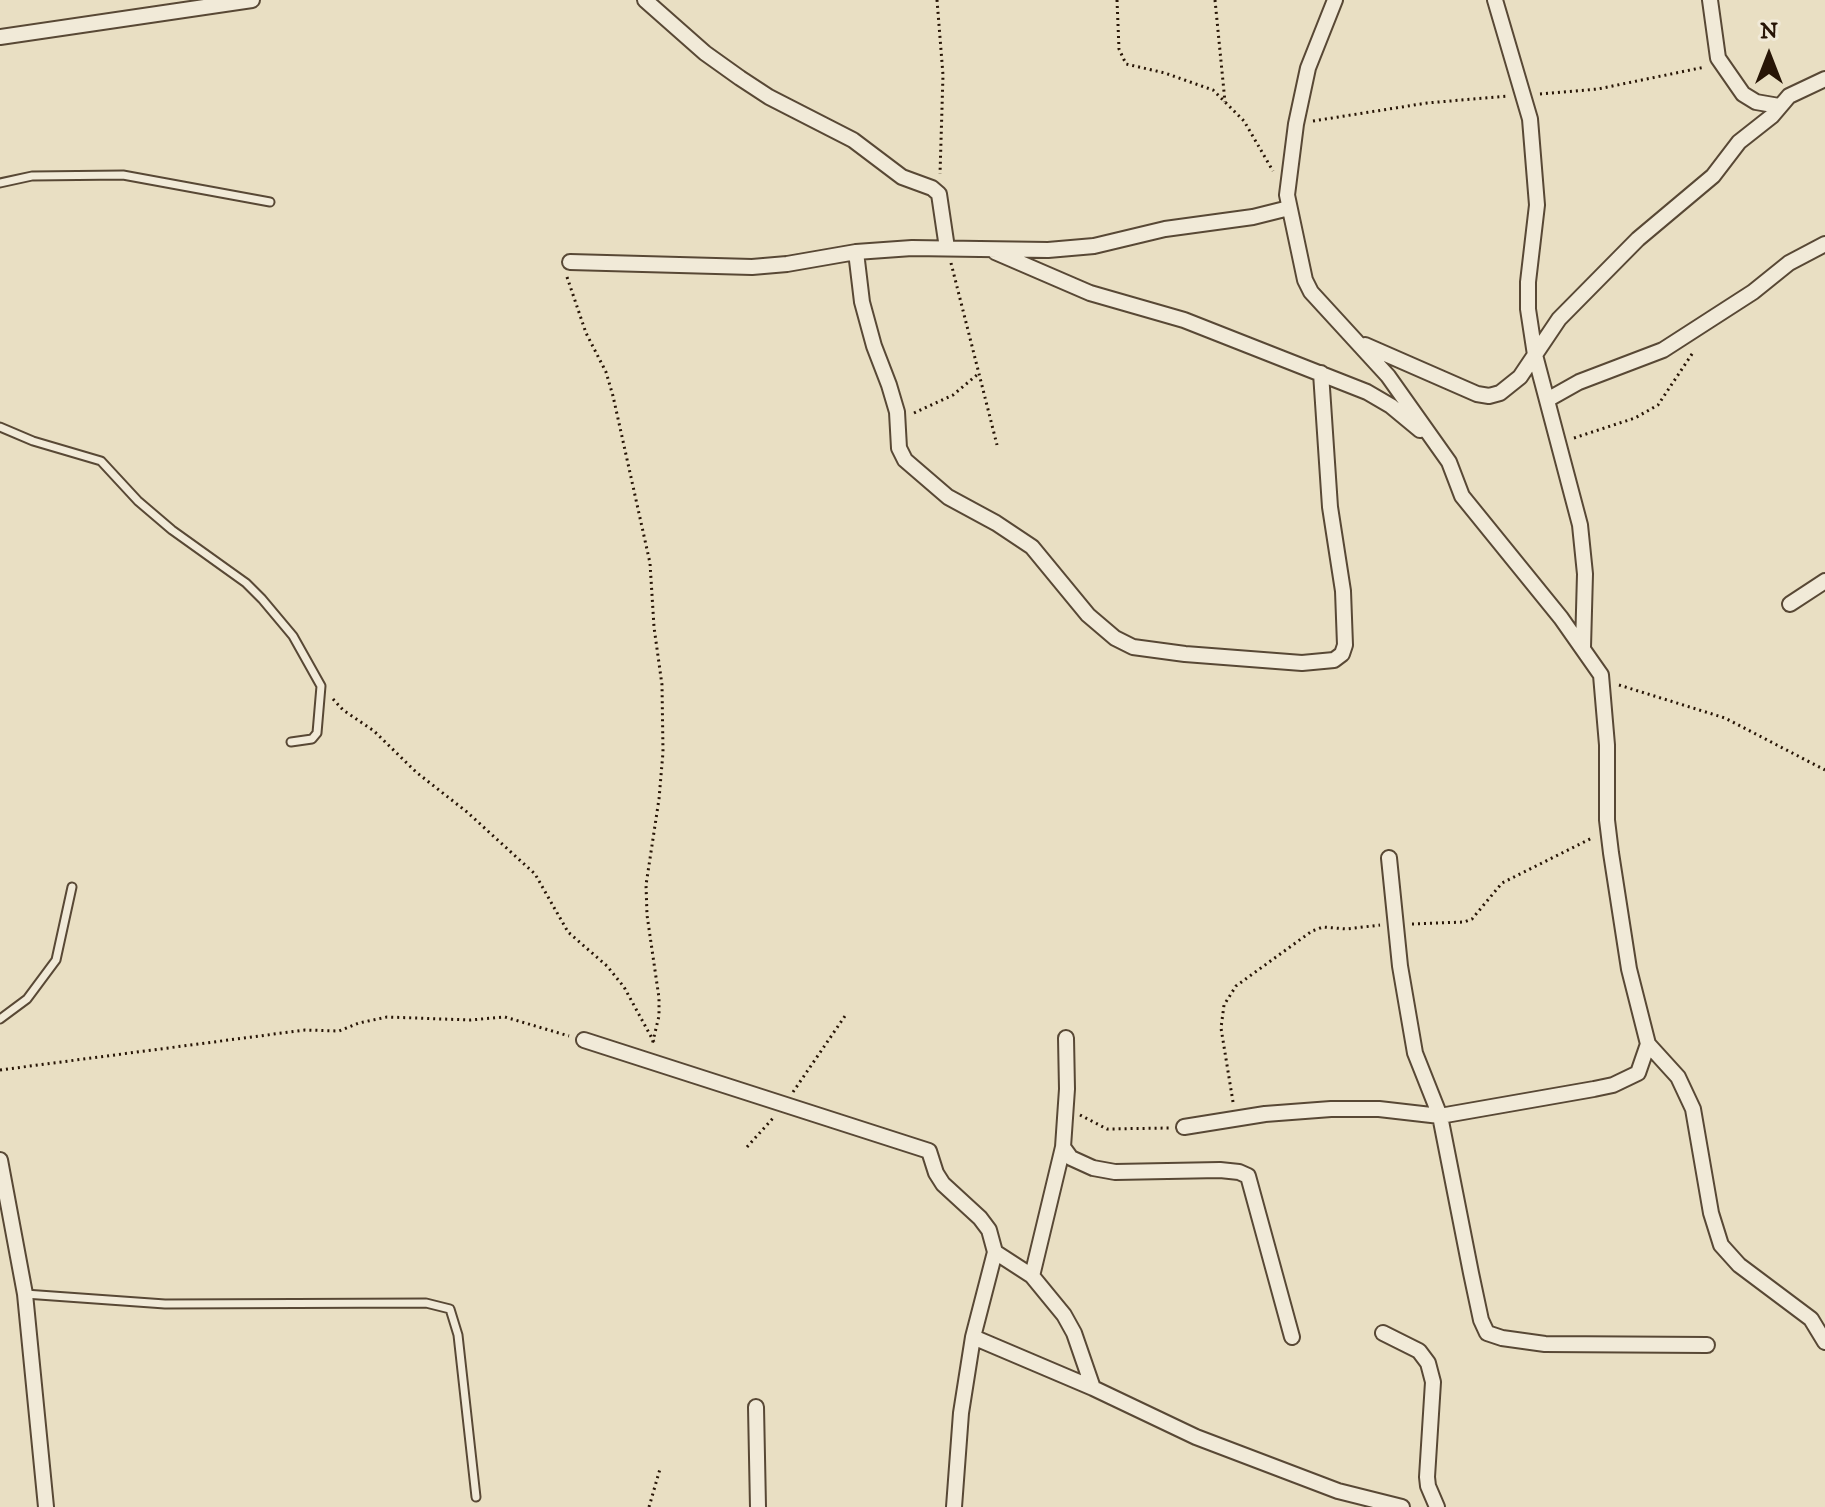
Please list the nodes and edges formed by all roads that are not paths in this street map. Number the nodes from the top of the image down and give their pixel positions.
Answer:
1 (252, 0) edge
2 (645, 0) edge
3 (1335, 0) edge
4 (1495, 0) edge
5 (1710, 0) edge
6 (0, 37) edge
7 (1825, 79) edge
8 (1779, 106) junction
9 (0, 183) edge
10 (270, 202) dead end
11 (1288, 202) junction
12 (1825, 244) edge
13 (947, 248) junction
14 (987, 249) junction
15 (856, 252) junction
16 (570, 262) road end
17 (1357, 342) junction
18 (1535, 355) junction
19 (1321, 373) junction
20 (1547, 400) junction
21 (0, 427) edge
22 (1438, 445) junction
23 (1825, 581) edge
24 (1790, 604) dead end
25 (1583, 647) junction
26 (291, 742) dead end
27 (1389, 858) dead end
28 (72, 887) dead end
29 (0, 1019) edge
30 (1066, 1038) dead end
31 (584, 1040) road end
32 (1648, 1044) junction
33 (1440, 1116) junction
34 (1184, 1127) road end
35 (1063, 1147) junction
36 (0, 1160) edge
37 (995, 1252) junction
38 (1032, 1276) junction
39 (25, 1294) junction
40 (1383, 1333) dead end
41 (973, 1337) junction
42 (1292, 1337) dead end
43 (1825, 1342) edge
44 (1707, 1345) dead end
45 (1093, 1388) junction
46 (756, 1407) dead end
47 (476, 1497) dead end
48 (46, 1507) edge
49 (758, 1507) edge
50 (954, 1507) edge
51 (1402, 1507) edge
52 (1437, 1507) edge

1 - 6 street
2 - 13 street
3 - 11 street
4 - 18 street
5 - 8 street
7 - 8 street
8 - 18 street
9 - 10 lane
11 - 14 street
11 - 17 street
12 - 20 street
13 - 14 street
13 - 15 street
14 - 19 street
15 - 16 street
15 - 19 street
17 - 18 street
17 - 22 street
18 - 20 street
19 - 22 street
20 - 25 street
21 - 26 lane
22 - 25 street
23 - 24 street
25 - 32 street
27 - 33 street
28 - 29 lane
30 - 35 street
31 - 37 street
32 - 33 street
32 - 43 street
33 - 34 street
33 - 44 street
35 - 38 street
35 - 42 street
36 - 39 street
37 - 38 street
37 - 41 street
38 - 45 street
39 - 47 lane
39 - 48 street
40 - 52 street
41 - 45 street
41 - 50 street
45 - 51 street
46 - 49 street

